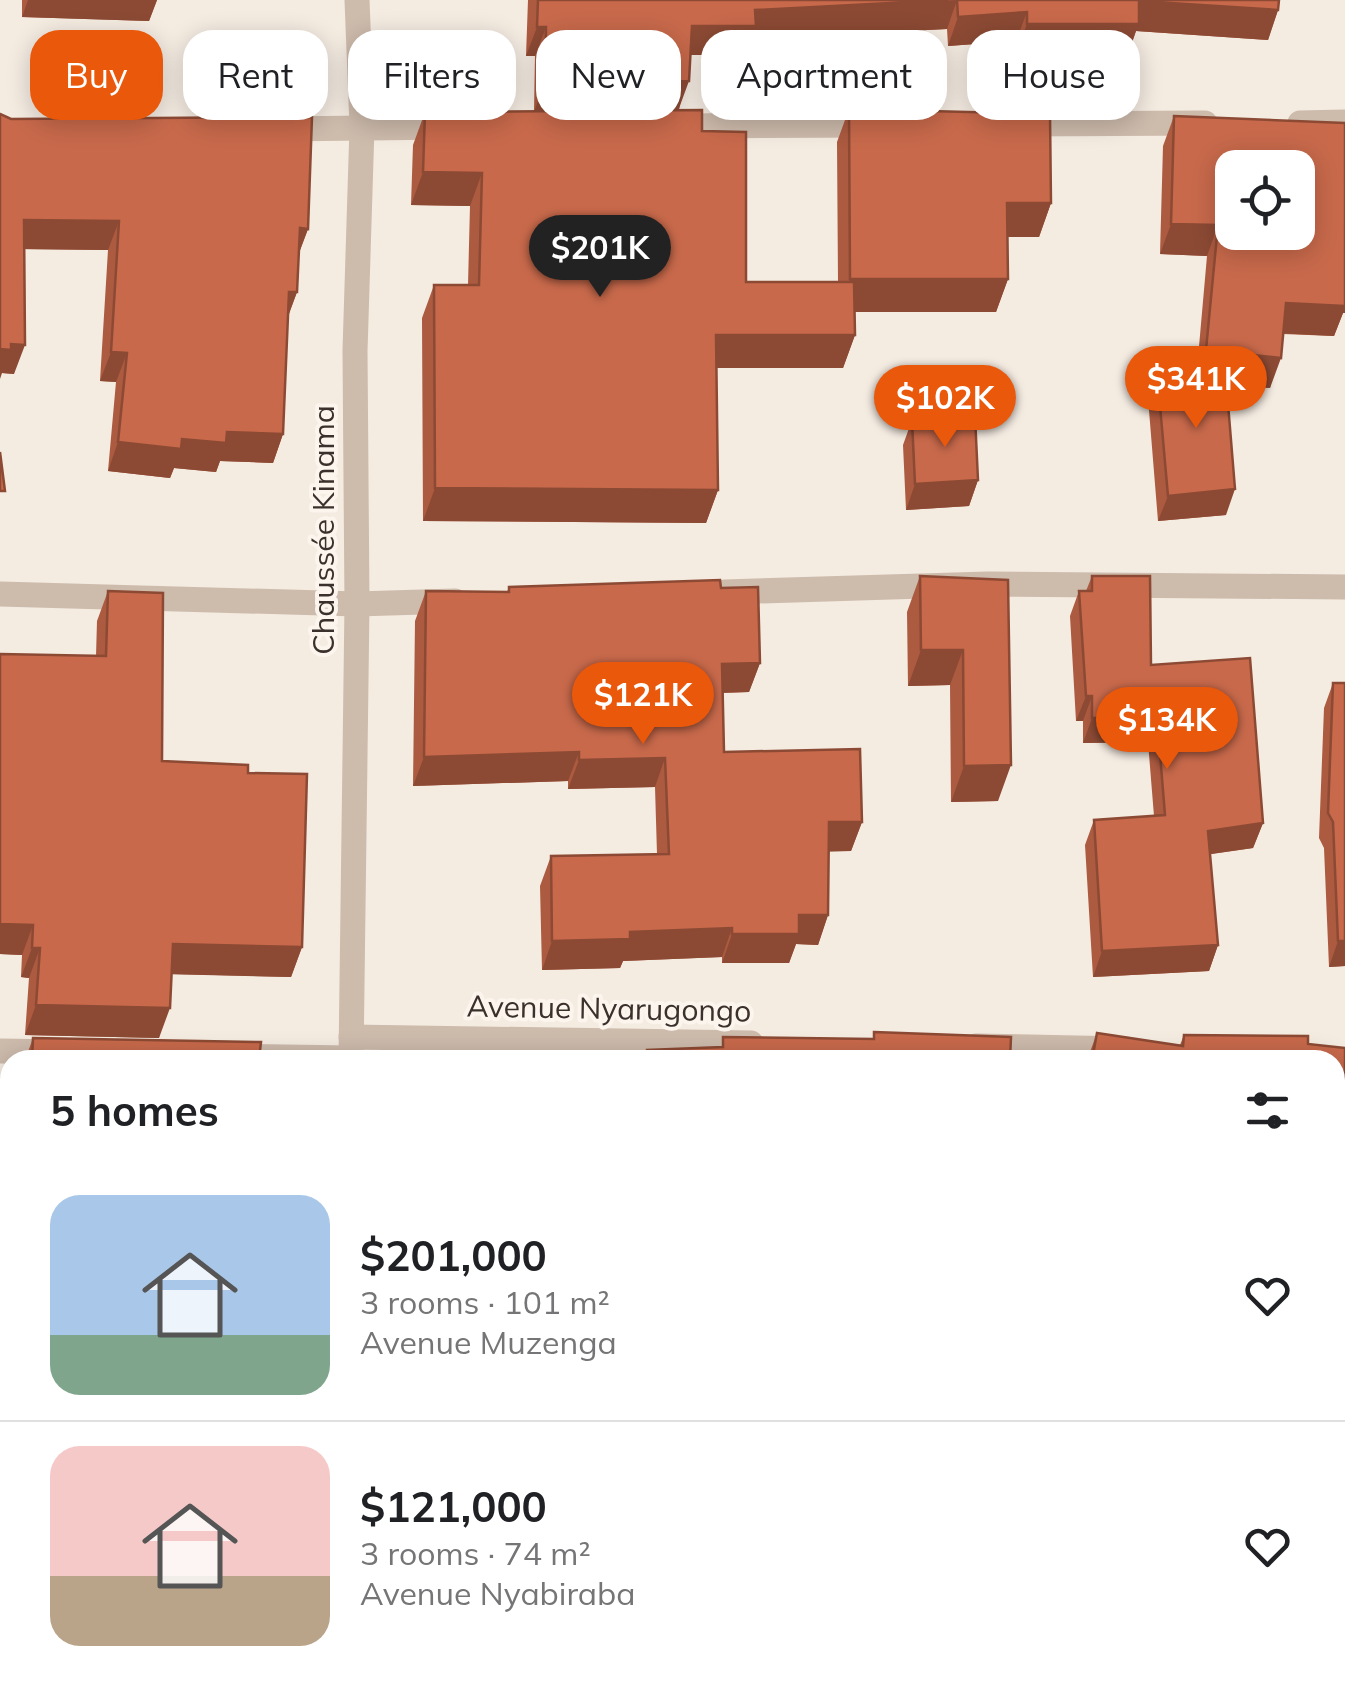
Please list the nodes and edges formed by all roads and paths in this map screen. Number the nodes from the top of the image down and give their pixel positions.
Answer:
1 (357, 0) edge
2 (1345, 122) edge
3 (1231, 123) edge
4 (1269, 123) edge
5 (1002, 124) edge
6 (905, 125) edge
7 (478, 126) edge
8 (653, 126) edge
9 (362, 127) junction
10 (246, 130) edge
11 (1345, 586) edge
12 (692, 593) edge
13 (0, 594) edge
14 (476, 600) edge
15 (357, 604) junction
16 (768, 1043) edge
17 (948, 1046) edge
18 (1146, 1049) edge
19 (351, 1050) edge
20 (444, 1050) edge

1 - 9 street, Chaussée Kinama
2 - 4 street
3 - 5 street
6 - 8 street
7 - 9 street
9 - 10 street
9 - 15 street, Chaussée Kinama
11 - 12 street
13 - 15 street
14 - 15 street
15 - 19 street, Chaussée Kinama
16 - 20 street, Avenue Nyarugongo
17 - 18 street

